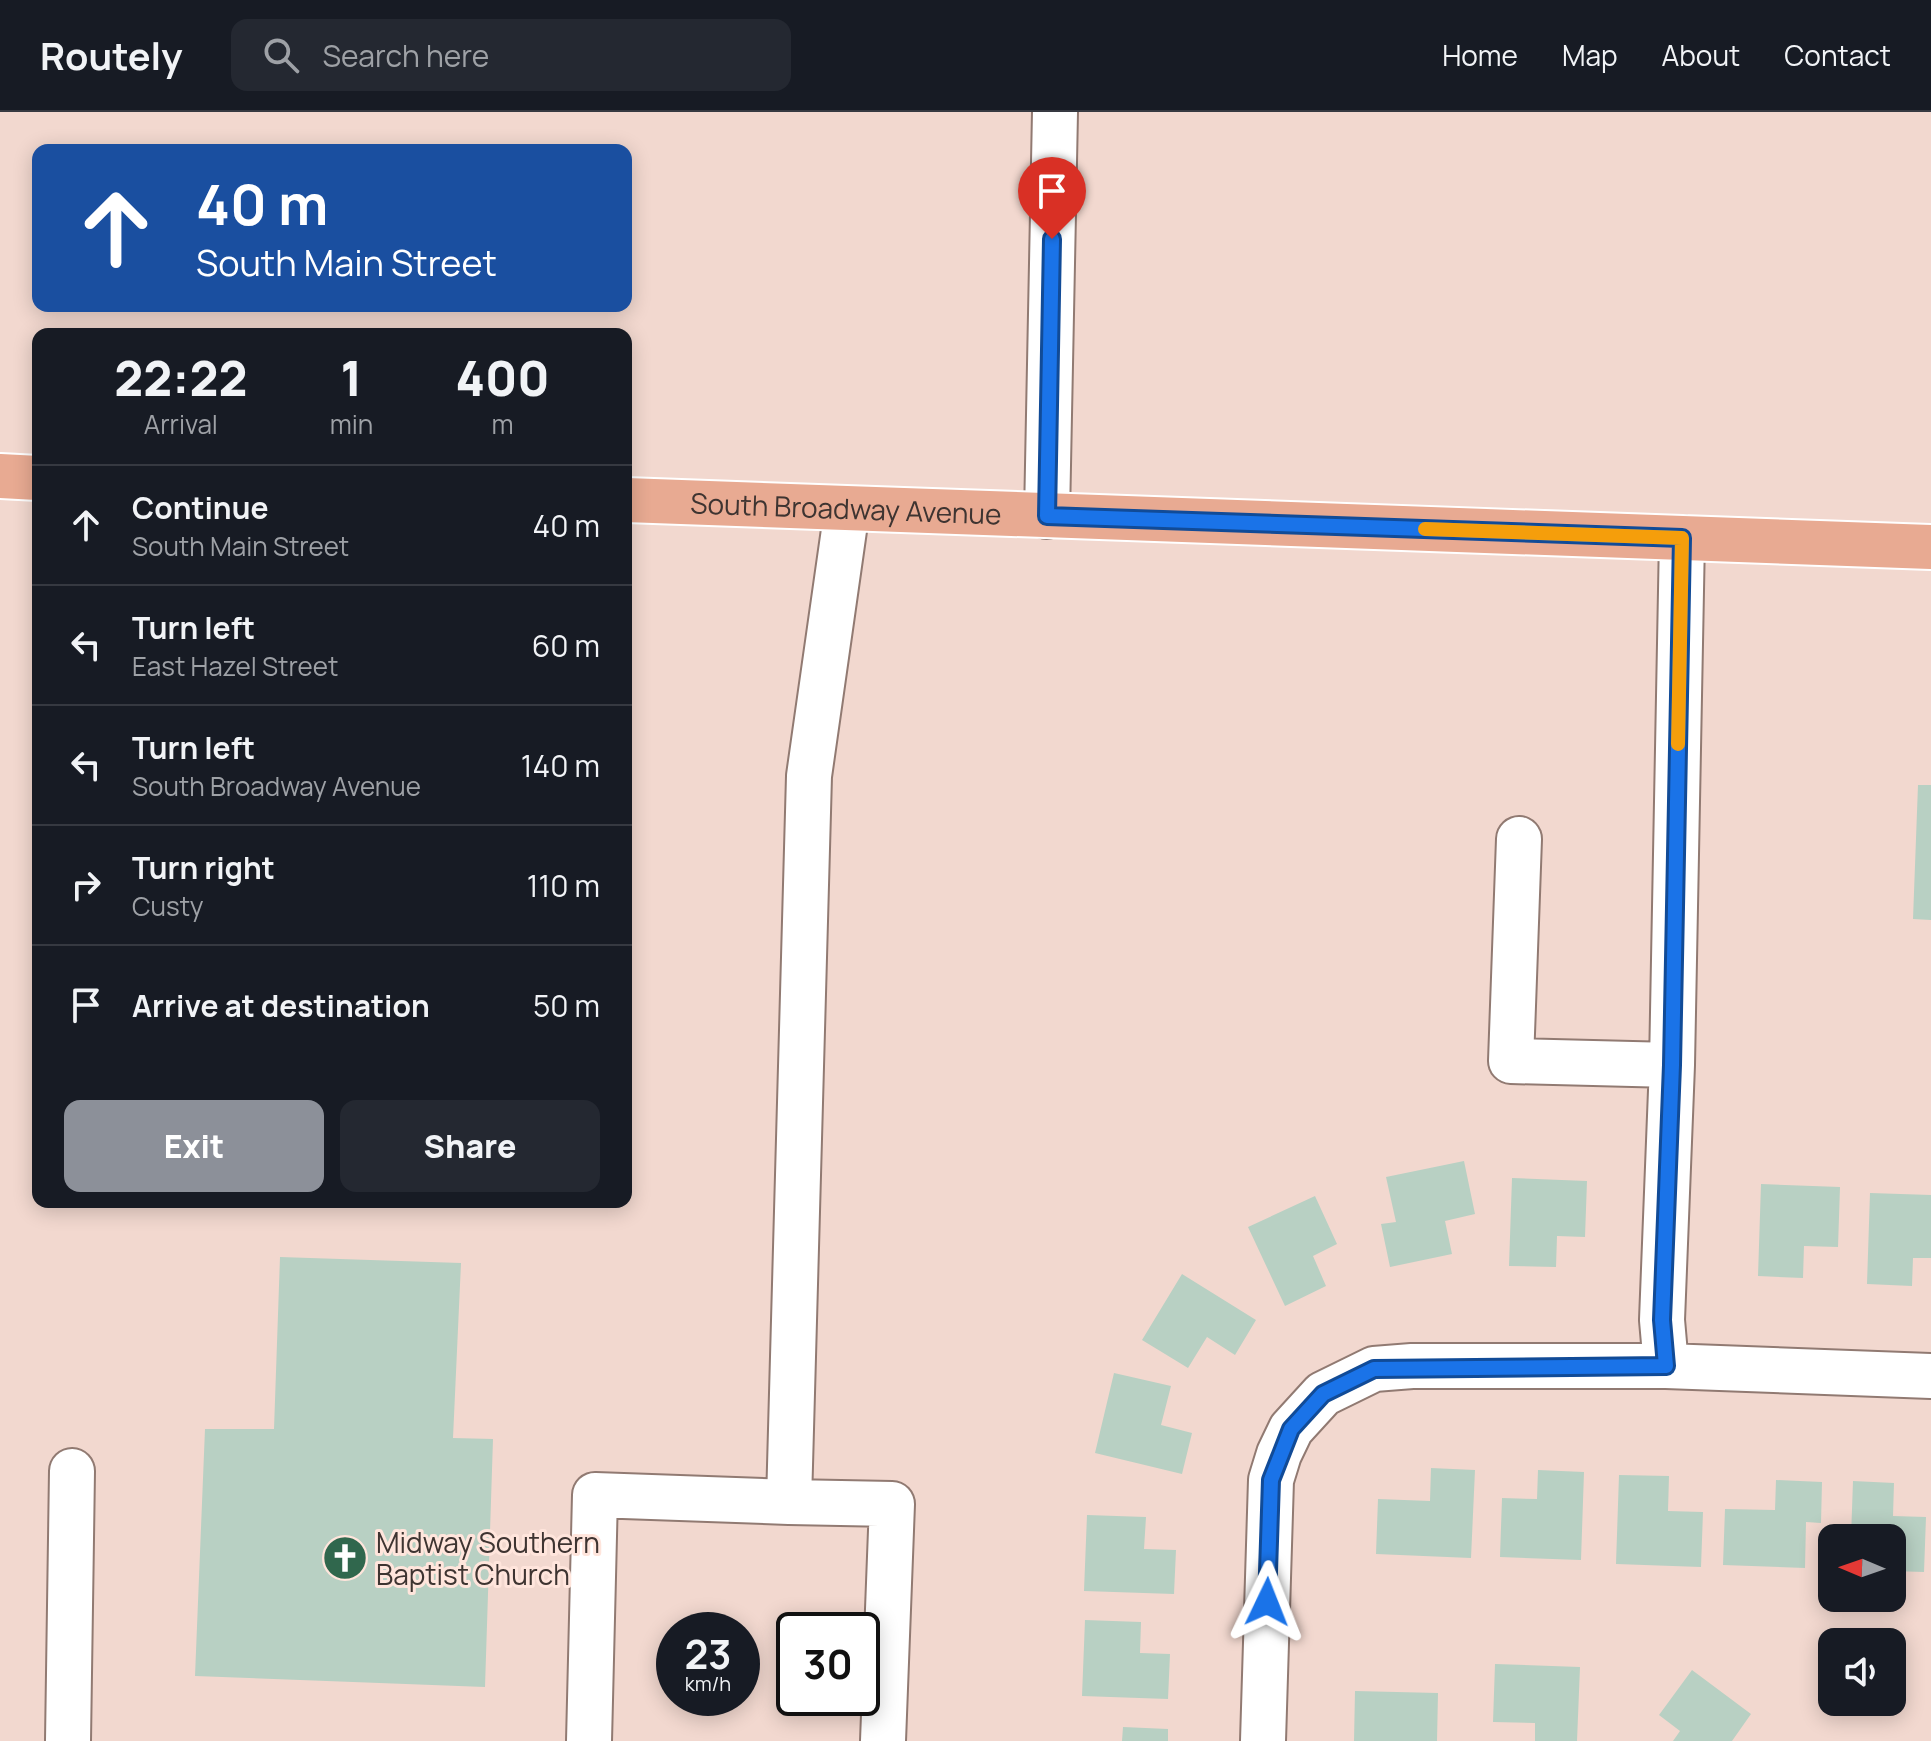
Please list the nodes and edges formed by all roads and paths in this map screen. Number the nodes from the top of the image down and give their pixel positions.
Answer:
1 (1055, 112) edge
2 (0, 476) edge
3 (32, 478) edge
4 (632, 500) edge
5 (847, 509) junction
6 (1047, 516) junction
7 (1682, 538) junction
8 (1931, 547) edge
9 (1519, 839) dead end
10 (1672, 1065) junction
11 (1666, 1366) junction
12 (1931, 1376) edge
13 (72, 1471) dead end
14 (789, 1502) junction
15 (68, 1741) edge
16 (589, 1741) edge
17 (883, 1741) edge
18 (1263, 1741) edge

1 - 6 street
2 - 3 main road
4 - 5 main road, South Broadway Avenue
5 - 6 main road, South Broadway Avenue
5 - 14 street
6 - 7 main road, South Broadway Avenue
7 - 8 main road, South Broadway Avenue
7 - 10 street
9 - 10 street
10 - 11 street
11 - 12 street
11 - 18 street
13 - 15 street
14 - 16 street
14 - 17 street

